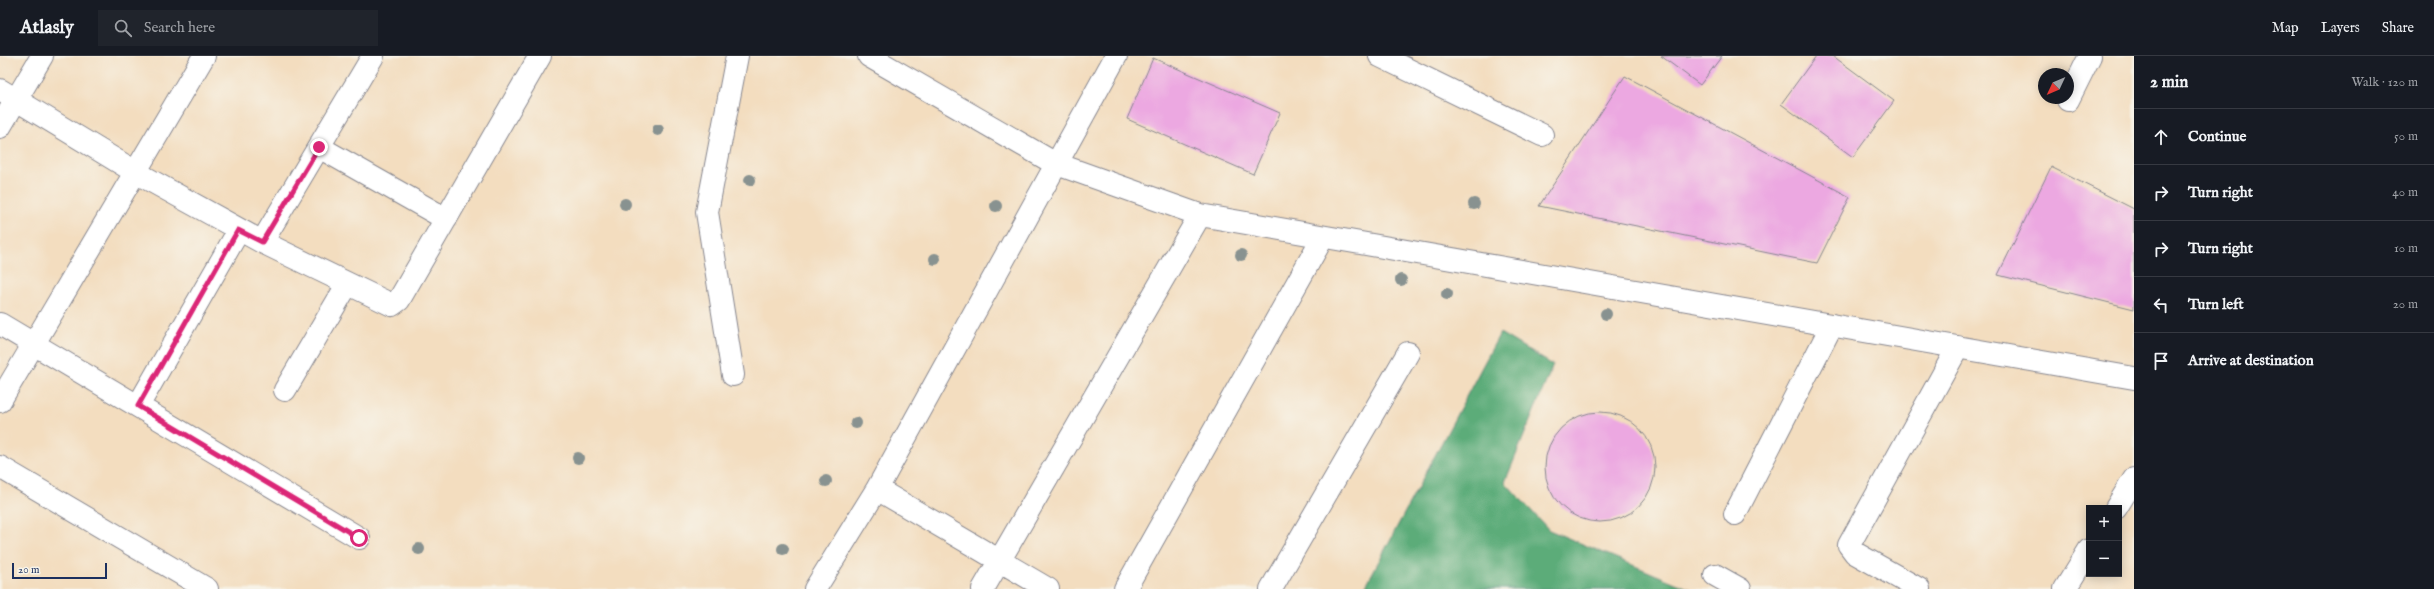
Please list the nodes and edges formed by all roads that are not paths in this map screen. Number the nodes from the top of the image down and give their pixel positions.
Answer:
1 (42, 56) edge
2 (204, 56) edge
3 (373, 56) edge
4 (540, 56) edge
5 (737, 56) edge
6 (869, 56) edge
7 (1116, 56) edge
8 (1380, 56) edge
9 (2090, 56) edge
10 (2074, 88) edge
11 (8, 95) edge
12 (0, 126) edge
13 (1542, 135) dead end
14 (319, 147) junction
15 (1054, 163) junction
16 (137, 173) junction
17 (1200, 215) junction
18 (446, 219) junction
19 (238, 230) junction
20 (1323, 237) junction
21 (262, 242) junction
22 (347, 285) junction
23 (0, 324) edge
24 (1832, 325) junction
25 (34, 344) junction
26 (1958, 347) junction
27 (1408, 353) dead end
28 (733, 375) dead end
29 (2134, 378) edge
30 (285, 390) dead end
31 (0, 401) edge
32 (138, 406) junction
33 (0, 466) edge
34 (2134, 479) edge
35 (877, 489) junction
36 (2118, 505) edge
37 (1734, 514) dead end
38 (359, 538) dead end
39 (2086, 555) edge
40 (1000, 561) junction
41 (1715, 575) dead end
42 (207, 589) edge
43 (815, 589) edge
44 (983, 589) edge
45 (1048, 589) edge
46 (1125, 589) edge
47 (1271, 589) edge
48 (1740, 589) edge
49 (1919, 589) edge
50 (2065, 589) edge

1 - 11 street
2 - 16 street
3 - 14 street
4 - 18 street
5 - 28 street
6 - 15 street
7 - 15 street
8 - 13 street
9 - 10 street
11 - 12 street
11 - 16 street
14 - 18 street
14 - 21 street
15 - 17 street
15 - 35 street
16 - 19 street
16 - 25 street
17 - 20 street
17 - 40 street
18 - 22 street
19 - 21 street
19 - 32 street
20 - 24 street
20 - 46 street
21 - 22 street
22 - 30 street
23 - 25 street
24 - 26 street
24 - 37 street
25 - 31 street
25 - 32 street
26 - 29 street
26 - 49 street
27 - 47 street
32 - 38 street
33 - 42 street
34 - 36 street
35 - 40 street
35 - 43 street
39 - 50 street
40 - 44 street
40 - 45 street
41 - 48 street

